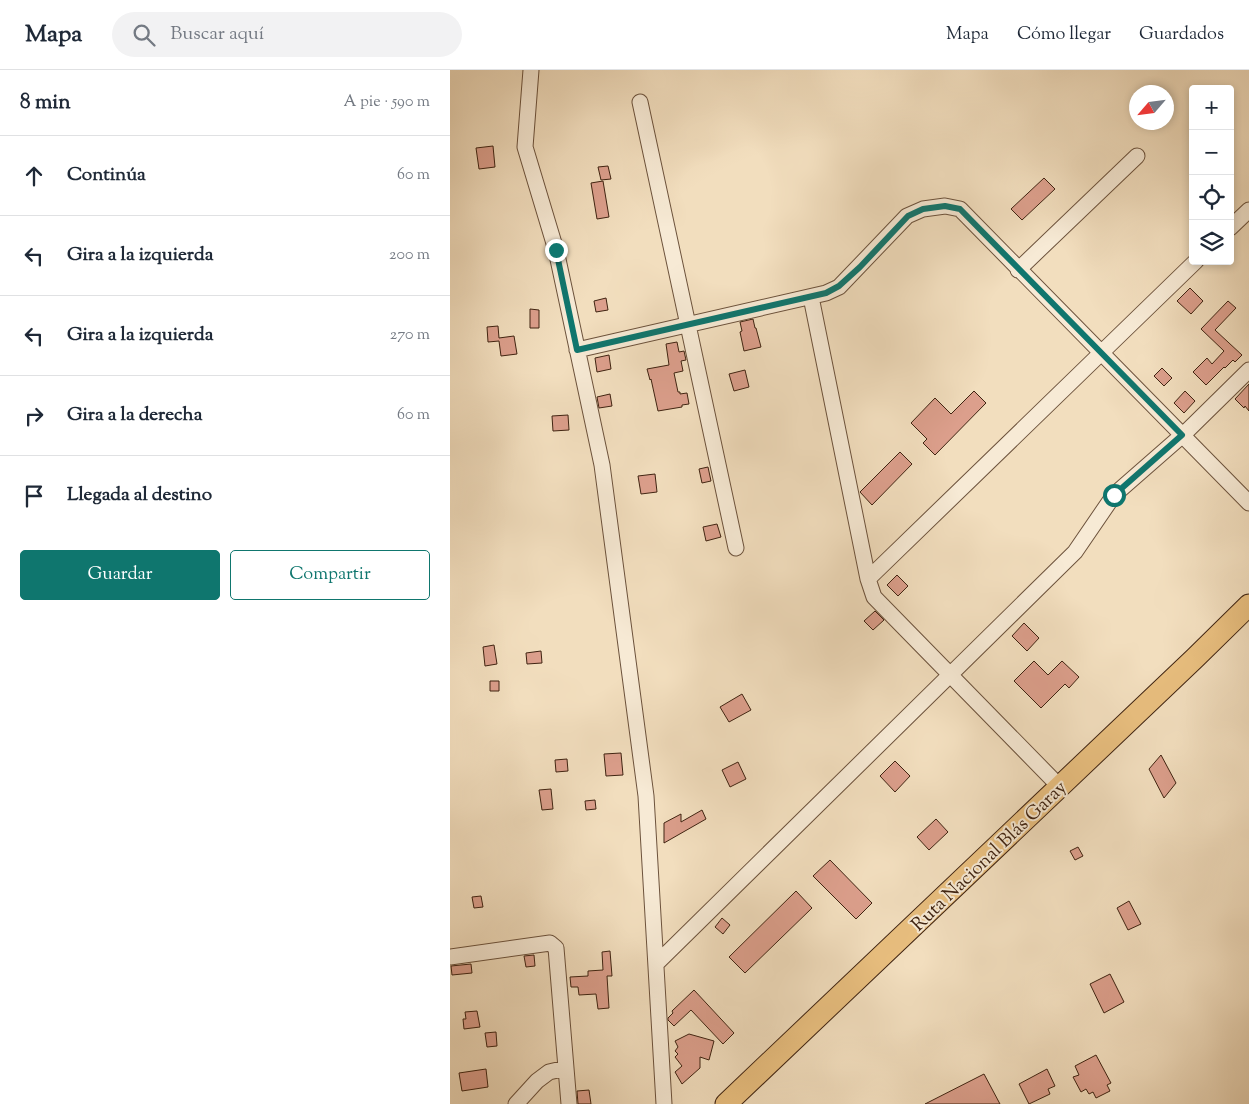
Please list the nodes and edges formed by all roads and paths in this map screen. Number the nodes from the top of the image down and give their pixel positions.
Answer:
1 (531, 70) edge
2 (640, 102) dead end
3 (1137, 156) dead end
4 (1249, 210) edge
5 (1234, 224) edge
6 (1192, 265) edge
7 (1018, 270) junction
8 (811, 297) junction
9 (688, 325) junction
10 (577, 350) junction
11 (1101, 353) junction
12 (1249, 370) edge
13 (1182, 435) junction
14 (1249, 502) edge
15 (736, 548) dead end
16 (868, 579) junction
17 (1249, 605) edge
18 (950, 675) junction
19 (1060, 787) junction
20 (450, 957) edge
21 (656, 964) junction
22 (566, 1068) junction
23 (516, 1104) edge
24 (569, 1104) edge
25 (664, 1104) edge
26 (726, 1104) edge

1 - 10 street
2 - 9 street
3 - 7 street
4 - 5 street
6 - 11 street
7 - 8 street
7 - 11 street
8 - 9 street
8 - 16 street
9 - 10 street
9 - 15 street
10 - 21 street
11 - 13 street
11 - 16 street
12 - 13 street
13 - 14 street
13 - 18 street
16 - 18 street
17 - 19 highway, Ruta Nacional Blás Garay
18 - 19 street
18 - 21 street
19 - 26 highway, Ruta Nacional Blás Garay
20 - 22 street
21 - 25 street
22 - 23 street
22 - 24 street

